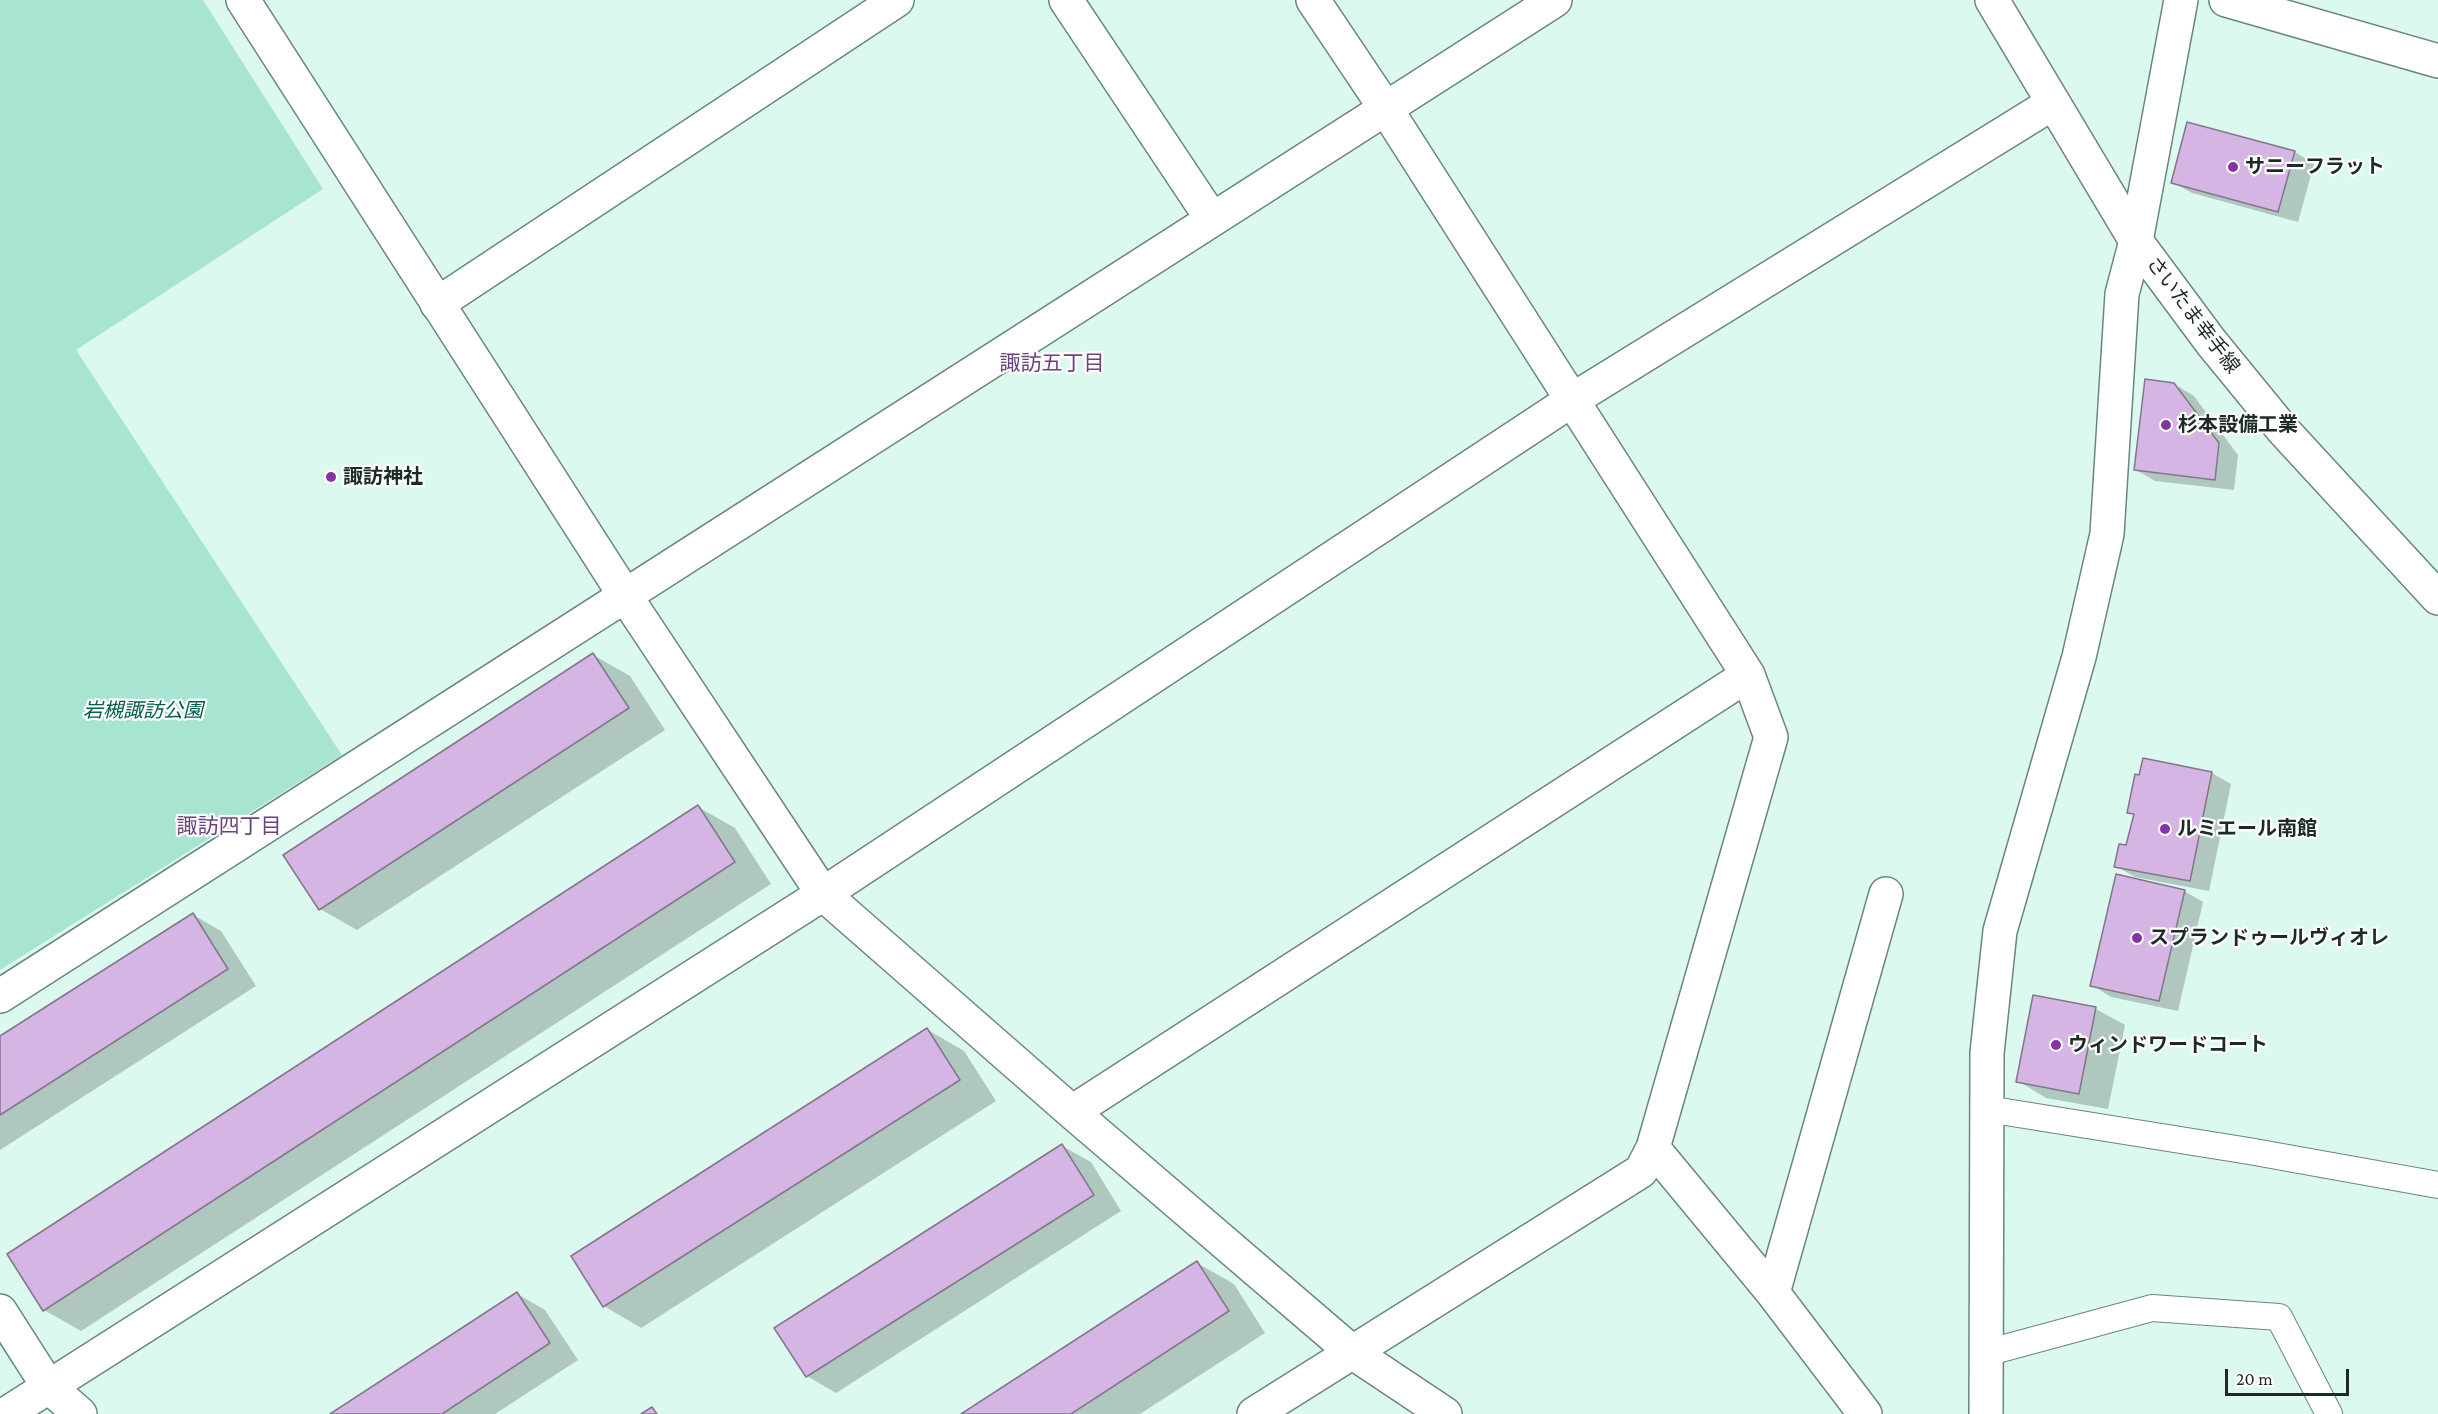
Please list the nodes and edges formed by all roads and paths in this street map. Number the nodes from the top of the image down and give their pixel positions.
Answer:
1 (243, 0) edge
2 (897, 0) edge
3 (1066, 0) edge
4 (1313, 0) edge
5 (1555, 0) edge
6 (1992, 0) edge
7 (2181, 0) edge
8 (2226, 0) edge
9 (2438, 62) edge
10 (2053, 104) junction
11 (1386, 109) junction
12 (1212, 219) junction
13 (2136, 241) junction
14 (437, 304) junction
15 (1572, 400) junction
16 (626, 597) junction
17 (2438, 598) edge
18 (1748, 675) junction
19 (823, 894) junction
20 (1886, 894) dead end
21 (0, 996) edge
22 (1987, 1109) junction
23 (1072, 1112) junction
24 (1653, 1148) junction
25 (2438, 1185) edge
26 (1773, 1293) junction
27 (0, 1311) edge
28 (1352, 1352) junction
29 (1986, 1353) junction
30 (48, 1386) junction
31 (6, 1414) edge
32 (80, 1414) edge
33 (1254, 1414) edge
34 (1445, 1414) edge
35 (1865, 1414) edge
36 (1986, 1414) edge
37 (2329, 1414) edge

1 - 14 street
2 - 14 street
3 - 12 street
4 - 11 street
5 - 11 street
6 - 10 street, さいたま幸手線
7 - 13 street
8 - 9 street
10 - 13 street, さいたま幸手線
10 - 15 street
11 - 12 street
11 - 15 street
12 - 16 street
13 - 17 street, さいたま幸手線
13 - 22 street
14 - 16 street
15 - 18 street
15 - 19 street
16 - 19 street
16 - 21 street
18 - 23 street
18 - 24 street
19 - 23 street
19 - 30 street
20 - 26 street
22 - 25 lane
22 - 29 street
23 - 28 street
24 - 26 street
24 - 28 street
26 - 35 street
27 - 30 street
28 - 33 street
28 - 34 street
29 - 36 street
29 - 37 lane
30 - 31 street
30 - 32 street

